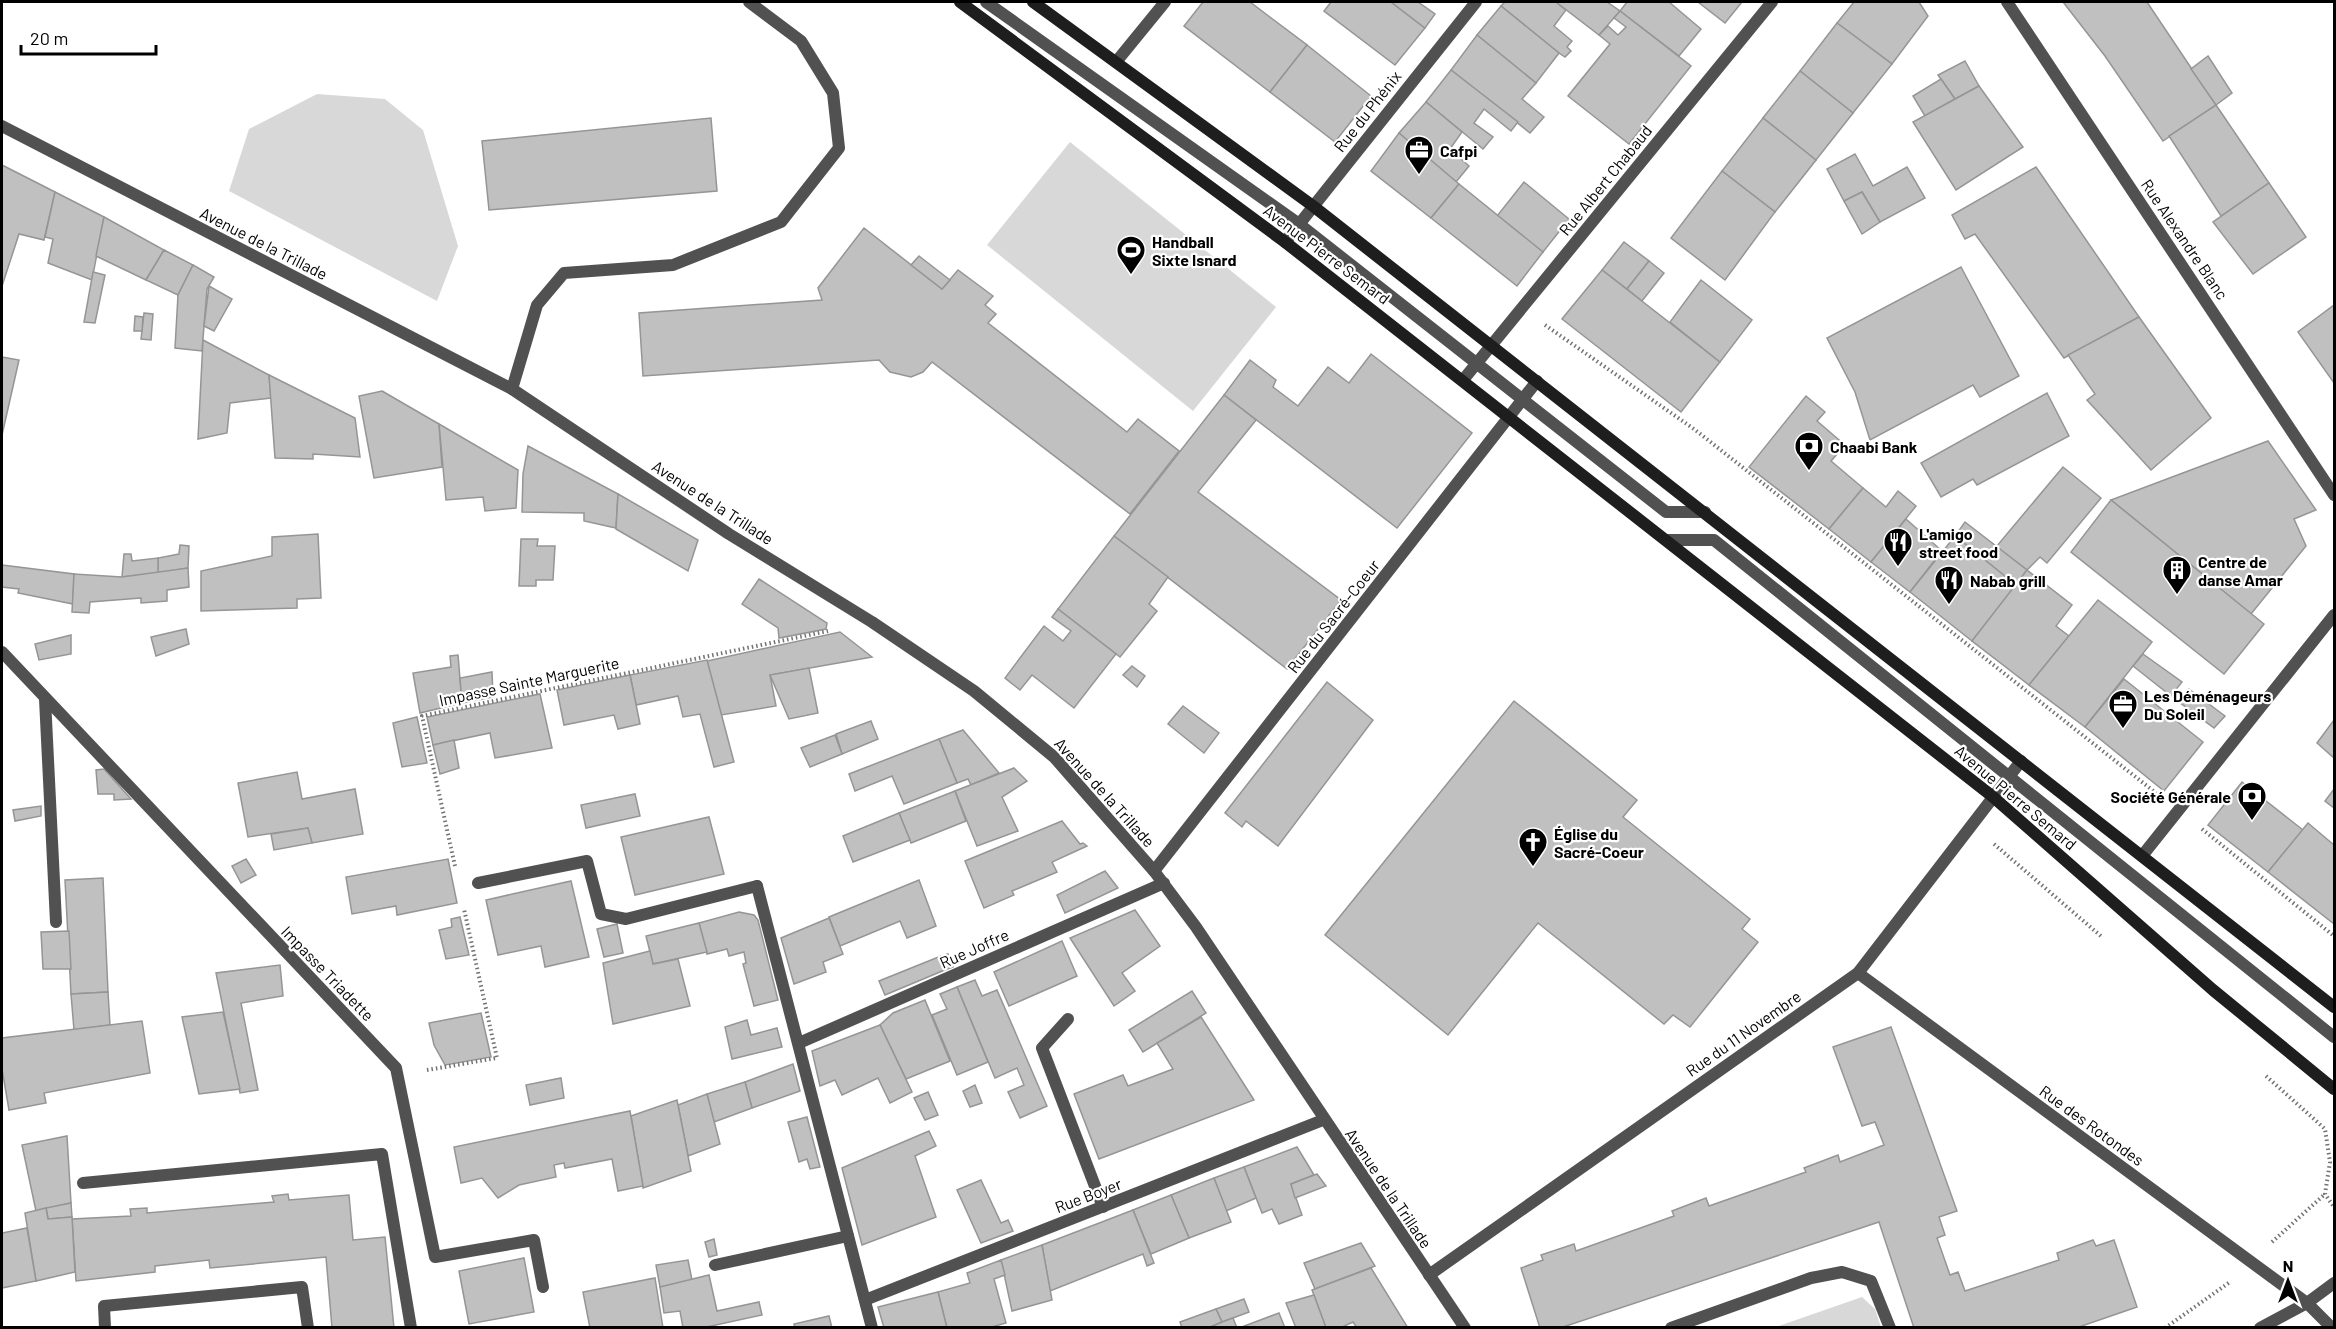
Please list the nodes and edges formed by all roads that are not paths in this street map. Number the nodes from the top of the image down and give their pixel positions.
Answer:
1 (749, 2) edge
2 (960, 2) edge
3 (986, 2) edge
4 (1033, 2) edge
5 (1165, 2) edge
6 (1476, 2) edge
7 (1772, 2) edge
8 (2007, 2) edge
9 (1116, 63) junction
10 (2, 126) edge
11 (1313, 206) junction
12 (1299, 224) junction
13 (1285, 242) junction
14 (1491, 345) junction
15 (1478, 362) junction
16 (1463, 380) junction
17 (1537, 381) junction
18 (512, 389) junction
19 (1524, 398) junction
20 (1510, 417) junction
21 (2334, 495) edge
22 (1705, 512) junction
23 (1668, 540) junction
24 (2334, 615) edge
25 (2, 652) edge
26 (45, 699) junction
27 (2021, 760) junction
28 (2009, 775) junction
29 (1992, 796) junction
30 (2142, 856) junction
31 (1154, 871) junction
32 (478, 884) dead end
33 (1164, 884) junction
34 (56, 922) dead end
35 (1858, 973) junction
36 (2334, 1007) edge
37 (1068, 1019) dead end
38 (2334, 1037) edge
39 (799, 1043) junction
40 (2334, 1089) edge
41 (1323, 1120) junction
42 (83, 1184) dead end
43 (1103, 1207) junction
44 (848, 1236) junction
45 (715, 1265) dead end
46 (1429, 1275) junction
47 (2334, 1283) edge
48 (543, 1287) dead end
49 (865, 1300) junction
50 (2307, 1303) junction
51 (105, 1328) edge
52 (308, 1328) edge
53 (411, 1328) edge
54 (872, 1328) edge
55 (1465, 1328) edge
56 (1671, 1328) edge
57 (1890, 1328) edge
58 (2260, 1328) edge
59 (2332, 1328) edge

1 - 18 street
2 - 13 main road, Avenue Pierre Semard
3 - 12 street, Avenue Pierre Semard
4 - 9 main road, Avenue Pierre Semard
5 - 9 street
6 - 11 street, Rue du Phénix
7 - 14 street, Rue Albert Chabaud
8 - 21 street, Rue Alexandre Blanc
9 - 11 main road, Avenue Pierre Semard
10 - 18 street, Avenue de la Trillade
11 - 12 street, Rue du Phénix
11 - 14 main road, Avenue Pierre Semard
12 - 13 street, Rue du Phénix
12 - 15 street, Avenue Pierre Semard
13 - 16 main road, Avenue Pierre Semard
14 - 15 street, Rue Albert Chabaud
14 - 17 main road, Avenue Pierre Semard
15 - 16 street, Rue Albert Chabaud
15 - 19 street, Avenue Pierre Semard
16 - 20 main road, Avenue Pierre Semard
17 - 19 street, Rue du Sacré-Coeur
17 - 22 main road, Avenue Pierre Semard
18 - 31 street, Avenue de la Trillade
19 - 20 street, Rue du Sacré-Coeur
19 - 22 street, Avenue Pierre Semard
20 - 23 main road, Avenue Pierre Semard
20 - 31 street, Rue du Sacré-Coeur
22 - 27 main road, Avenue Pierre Semard
23 - 28 street, Avenue Pierre Semard
23 - 29 main road, Avenue Pierre Semard
24 - 30 street
25 - 26 street, Impasse Triadette
26 - 34 street
26 - 48 street, Impasse Triadette
27 - 28 street, Rue du 11 Novembre
27 - 30 main road, Avenue Pierre Semard
28 - 29 street, Rue du 11 Novembre
28 - 38 street, Avenue Pierre Semard
29 - 35 street, Rue du 11 Novembre
29 - 40 main road, Avenue Pierre Semard
30 - 36 main road, Avenue Pierre Semard
31 - 33 street, Avenue de la Trillade
32 - 39 street
33 - 39 street, Rue Joffre
33 - 41 street, Avenue de la Trillade
35 - 46 street, Rue du 11 Novembre
35 - 50 street, Rue des Rotondes
37 - 43 street
39 - 44 street
41 - 43 street, Rue Boyer
41 - 46 street, Avenue de la Trillade
42 - 53 street
43 - 49 street, Rue Boyer
44 - 45 street
44 - 49 street
46 - 55 street, Avenue de la Trillade
47 - 50 street
49 - 54 street
50 - 58 street
50 - 59 street, Rue des Rotondes
51 - 52 street
56 - 57 street

